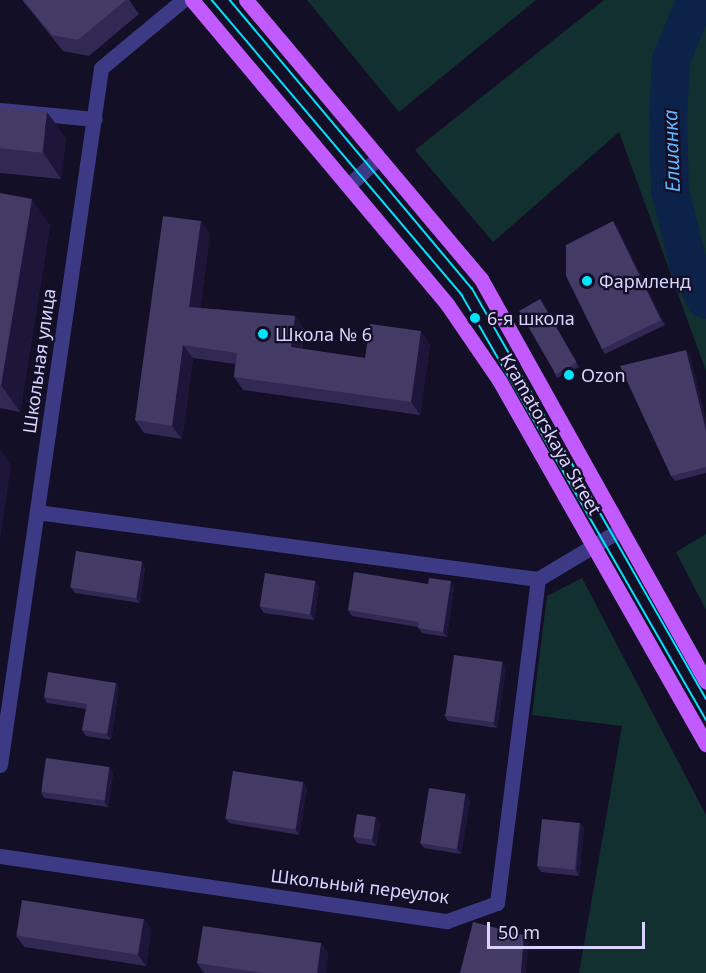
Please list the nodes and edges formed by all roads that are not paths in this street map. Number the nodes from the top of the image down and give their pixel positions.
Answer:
1 (183, 0) edge
2 (192, 0) edge
3 (246, 0) edge
4 (0, 110) edge
5 (95, 118) junction
6 (378, 158) junction
7 (348, 186) junction
8 (37, 512) junction
9 (620, 530) junction
10 (594, 546) junction
11 (538, 579) junction
12 (706, 681) edge
13 (3, 716) edge
14 (706, 744) edge
15 (0, 765) edge
16 (0, 856) edge

1 - 5 street, Школьная улица
2 - 7 main road, Kramatorskaya Street
3 - 6 main road, Kramatorskaya Street
4 - 5 street
5 - 8 street, Школьная улица
6 - 7 street
6 - 9 main road, Kramatorskaya Street
7 - 10 main road, Kramatorskaya Street
8 - 11 street
8 - 13 street, Школьная улица
9 - 10 street
9 - 12 main road, Kramatorskaya Street
10 - 11 street
10 - 14 main road, Kramatorskaya Street
11 - 16 street, Школьный переулок
13 - 15 street, Школьная улица

